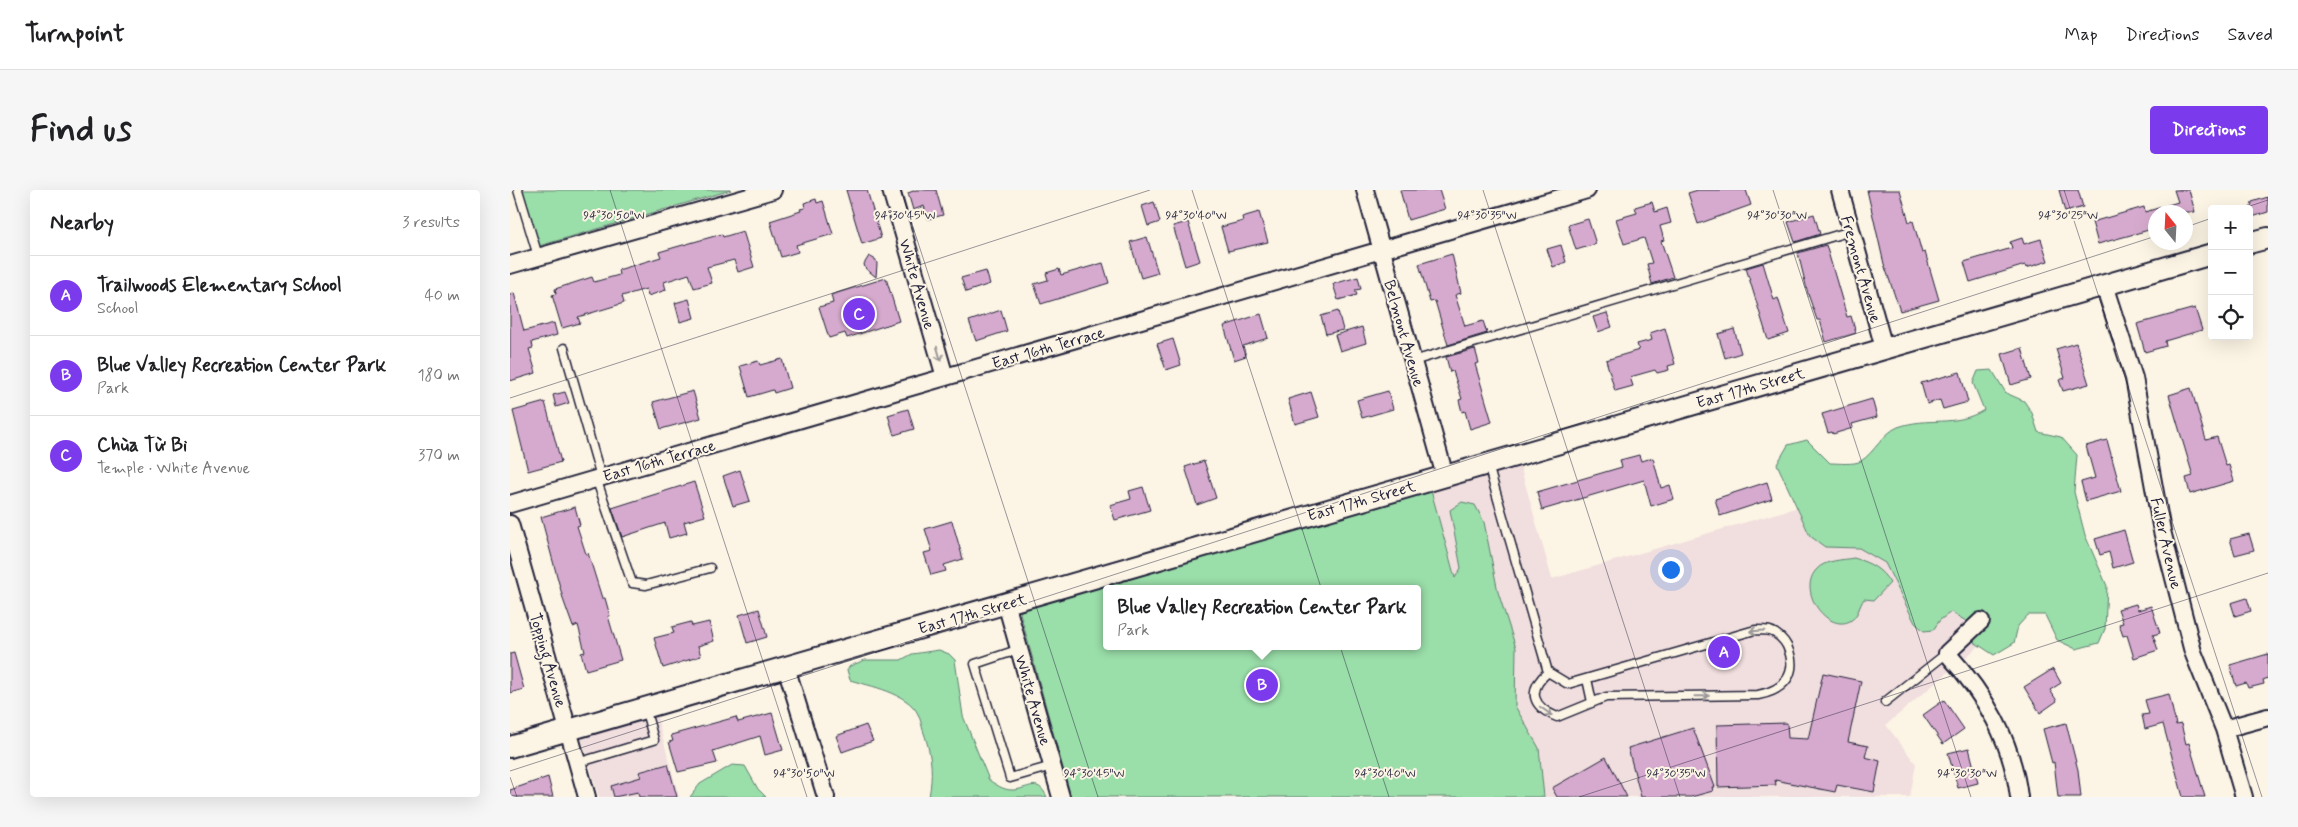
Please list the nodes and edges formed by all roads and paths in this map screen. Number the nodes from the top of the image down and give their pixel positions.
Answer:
1 (518, 190) edge
2 (772, 190) edge
3 (891, 190) edge
4 (1365, 190) edge
5 (1586, 190) edge
6 (1840, 190) edge
7 (1851, 232) junction
8 (2268, 238) edge
9 (2253, 242) edge
10 (1382, 249) junction
11 (2208, 255) edge
12 (538, 256) junction
13 (510, 265) edge
14 (2104, 285) junction
15 (564, 348) dead end
16 (1884, 348) junction
17 (1413, 361) junction
18 (945, 377) junction
19 (1488, 464) junction
20 (1445, 476) junction
21 (599, 477) junction
22 (510, 504) edge
23 (510, 524) edge
24 (710, 568) dead end
25 (1006, 603) junction
26 (1981, 621) dead end
27 (1020, 650) junction
28 (1947, 653) junction
29 (786, 667) junction
30 (1548, 672) junction
31 (1587, 679) junction
32 (1592, 702) junction
33 (1885, 702) dead end
34 (645, 708) junction
35 (2268, 717) edge
36 (2224, 729) junction
37 (568, 731) junction
38 (510, 747) edge
39 (578, 763) junction
40 (1052, 766) junction
41 (587, 797) edge
42 (826, 797) edge
43 (1061, 797) edge
44 (2019, 797) edge
45 (2244, 797) edge

1 - 12 lane
2 - 12 street
3 -> 18 street, White Avenue
4 - 10 street, Belmont Avenue
5 - 10 street, East 16th Terrace
6 - 7 street, Fremont Avenue
7 - 16 street, Fremont Avenue
7 - 17 lane
8 - 9 street
10 - 17 street, Belmont Avenue
10 - 18 street, East 16th Terrace
11 - 14 street, East 17th Street
12 - 13 street
14 - 16 street, East 17th Street
14 - 36 street, Fuller Avenue
15 - 21 lane
16 - 19 street, East 17th Street
17 - 20 street, Belmont Avenue
18 - 21 street, East 16th Terrace
19 - 20 street, East 17th Street
19 - 30 lane
20 - 25 street, East 17th Street
21 - 22 street, East 16th Terrace
21 - 24 lane
23 - 37 street, Topping Avenue
25 - 27 street, White Avenue
25 - 29 street, East 17th Street
26 - 28 street
27 - 40 street, White Avenue
27 - 40 lane
28 - 33 lane
28 - 44 street
29 - 34 street, East 17th Street
29 - 42 street
30 - 31 lane
30 -> 32 lane
31 - 32 lane
32 -> 31 lane
34 - 37 street, East 17th Street
34 - 39 lane
35 - 36 street
36 - 45 street, Fuller Avenue
37 - 38 street, East 17th Street
37 - 39 street, Topping Avenue
39 - 41 street, Topping Avenue
40 - 43 street, White Avenue

